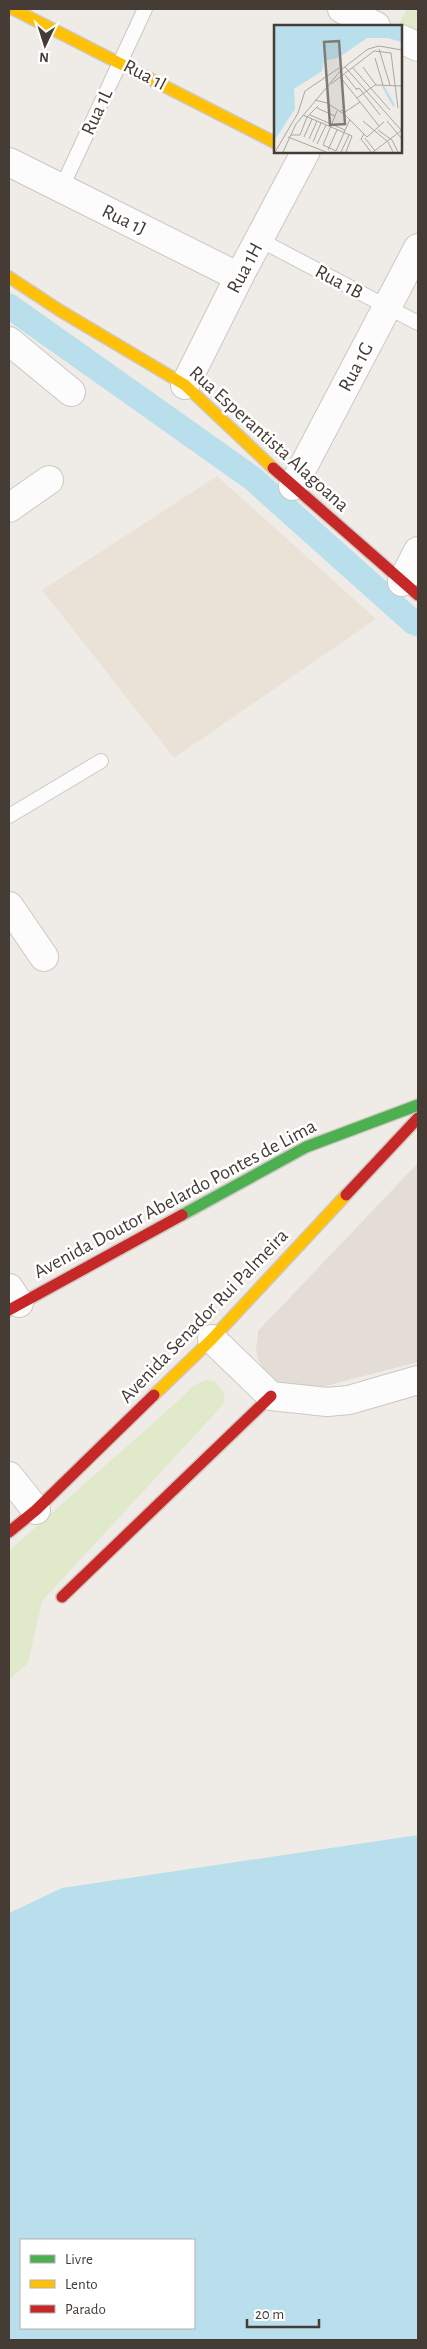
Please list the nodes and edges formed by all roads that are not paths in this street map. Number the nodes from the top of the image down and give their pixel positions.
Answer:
1 (13, 9) edge
2 (145, 9) edge
3 (342, 9) edge
4 (375, 21) edge
5 (402, 40) edge
6 (418, 48) edge
7 (120, 63) junction
8 (274, 142) edge
9 (300, 153) edge
10 (9, 162) edge
11 (60, 189) junction
12 (260, 240) junction
13 (418, 248) edge
14 (239, 277) junction
15 (13, 285) edge
16 (388, 308) junction
17 (418, 323) edge
18 (9, 341) edge
19 (185, 385) junction
20 (72, 392) dead end
21 (48, 480) dead end
22 (293, 486) junction
23 (9, 508) edge
24 (418, 551) edge
25 (410, 589) edge
26 (101, 761) dead end
27 (9, 816) edge
28 (13, 921) edge
29 (44, 957) dead end
30 (418, 1105) edge
31 (418, 1118) edge
32 (12, 1300) edge
33 (212, 1339) junction
34 (418, 1380) edge
35 (272, 1396) junction
36 (9, 1476) edge
37 (36, 1510) junction
38 (9, 1532) edge
39 (62, 1597) dead end

1 - 7 street, Rua 1I
2 - 7 lane, Rua 1L
3 - 4 street
5 - 6 street
7 - 8 street, Rua 1I
7 - 11 lane, Rua 1L
9 - 12 street, Rua 1H
10 - 11 street, Rua 1J
11 - 14 street, Rua 1J
12 - 14 street, Rua 1H
12 - 16 lane, Rua 1B
13 - 16 street, Rua 1G
14 - 19 street, Rua 1H
15 - 19 street, Rua Esperantista Alagoana
16 - 17 lane, Rua 1B
16 - 22 street, Rua 1G
18 - 20 street
19 - 22 street, Rua Esperantista Alagoana
21 - 23 street
22 - 25 street, Rua Esperantista Alagoana
24 - 25 street
26 - 27 lane
28 - 29 street
30 - 32 street, Avenida Doutor Abelardo Pontes de Lima
31 - 33 street, Avenida Senador Rui Palmeira
33 - 35 street
33 - 37 street, Avenida Senador Rui Palmeira
34 - 35 street
35 - 39 street
36 - 37 street
37 - 38 street, Avenida Senador Rui Palmeira

